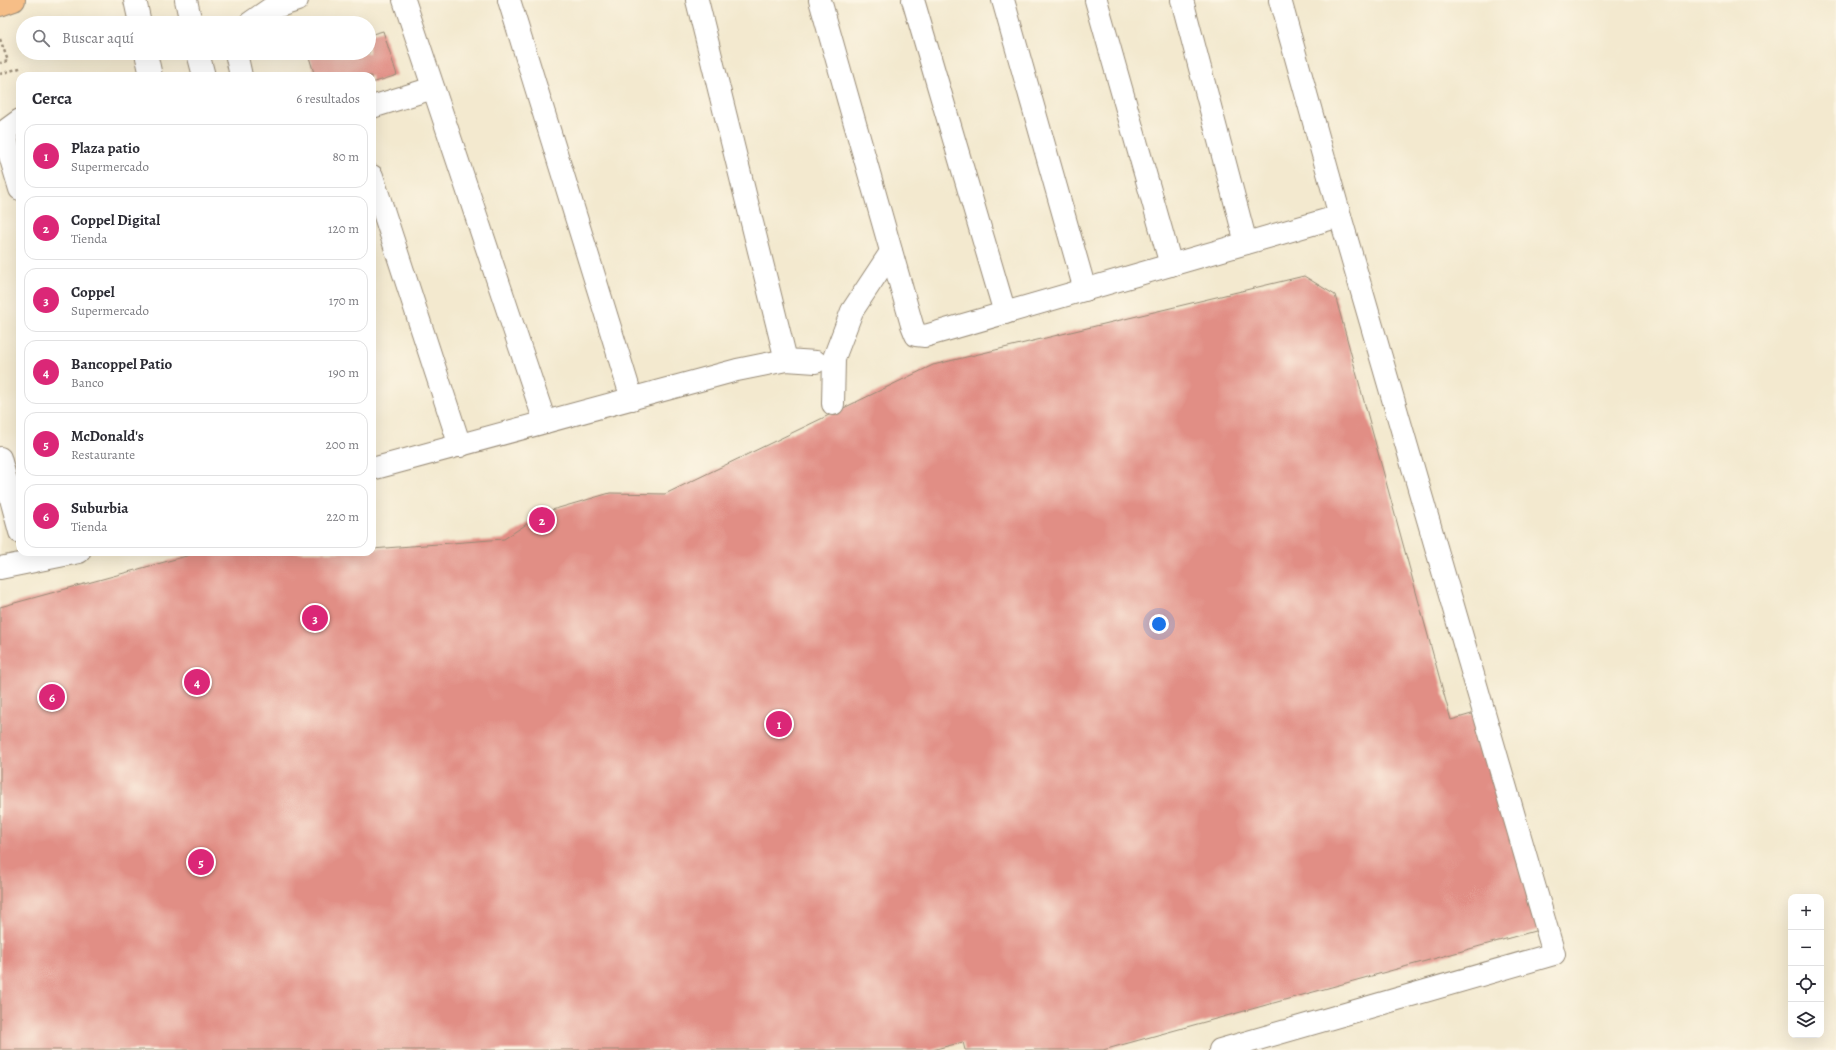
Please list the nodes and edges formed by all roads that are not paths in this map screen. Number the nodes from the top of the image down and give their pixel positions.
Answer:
1 (14, 0) edge
2 (135, 0) edge
3 (186, 0) edge
4 (297, 0) edge
5 (404, 0) edge
6 (697, 0) edge
7 (820, 0) edge
8 (913, 0) edge
9 (1003, 0) edge
10 (1096, 0) edge
11 (1182, 0) edge
12 (1280, 0) edge
13 (513, 1) edge
14 (0, 5) edge
15 (138, 16) edge
16 (189, 16) edge
17 (260, 16) edge
18 (148, 60) edge
19 (200, 60) edge
20 (238, 60) edge
21 (150, 72) edge
22 (203, 72) edge
23 (240, 72) edge
24 (434, 88) junction
25 (376, 106) edge
26 (8, 128) edge
27 (16, 169) edge
28 (376, 188) edge
29 (1340, 216) junction
30 (1246, 243) junction
31 (891, 252) junction
32 (1172, 265) junction
33 (1085, 290) junction
34 (1005, 313) junction
35 (786, 360) junction
36 (816, 362) dead end
37 (632, 399) junction
38 (833, 404) dead end
39 (545, 422) junction
40 (460, 446) junction
41 (0, 458) edge
42 (376, 465) edge
43 (16, 517) edge
44 (37, 556) edge
45 (27, 557) edge
46 (0, 568) edge
47 (1220, 1050) edge

1 - 14 main road
2 - 15 lane
3 - 16 lane
4 - 17 lane
5 - 24 lane
6 - 35 lane
7 - 31 lane
8 - 34 lane
9 - 33 lane
10 - 32 lane
11 - 30 lane
12 - 29 lane
13 - 37 lane
18 - 21 lane
19 - 22 lane
20 - 23 lane
24 - 25 lane
24 - 39 lane
26 - 27 lane
28 - 40 lane
29 - 30 lane
29 - 47 lane
30 - 32 lane
31 - 34 lane
31 - 38 lane
32 - 33 lane
33 - 34 lane
35 - 36 lane
35 - 37 lane
37 - 39 lane
39 - 40 lane
40 - 42 lane
41 - 43 lane
44 - 45 lane
45 - 46 lane

